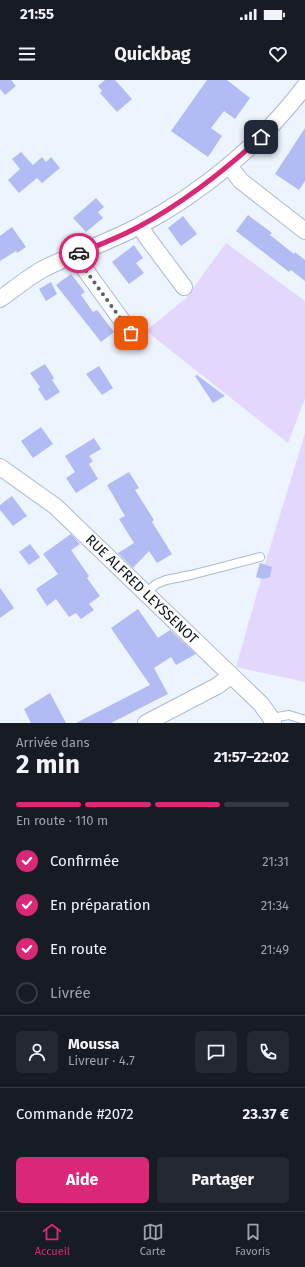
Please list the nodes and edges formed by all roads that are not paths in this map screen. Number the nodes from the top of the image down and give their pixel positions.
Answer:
1 (305, 86) edge
2 (229, 166) junction
3 (140, 226) junction
4 (305, 231) edge
5 (77, 254) junction
6 (184, 287) dead end
7 (0, 299) edge
8 (131, 333) dead end
9 (0, 467) edge
10 (260, 558) dead end
11 (146, 593) junction
12 (230, 676) junction
13 (272, 720) edge
14 (305, 720) edge
15 (146, 723) edge

1 - 2 street
2 - 3 street
2 - 4 street
3 - 5 street
3 - 6 street
5 - 7 street
5 - 8 street
9 - 11 street, RUE ALFRED LEYSSENOT
10 - 11 lane
11 - 12 street, RUE ALFRED LEYSSENOT
12 - 13 street, RUE ALFRED LEYSSENOT
12 - 15 street
13 - 14 lane

